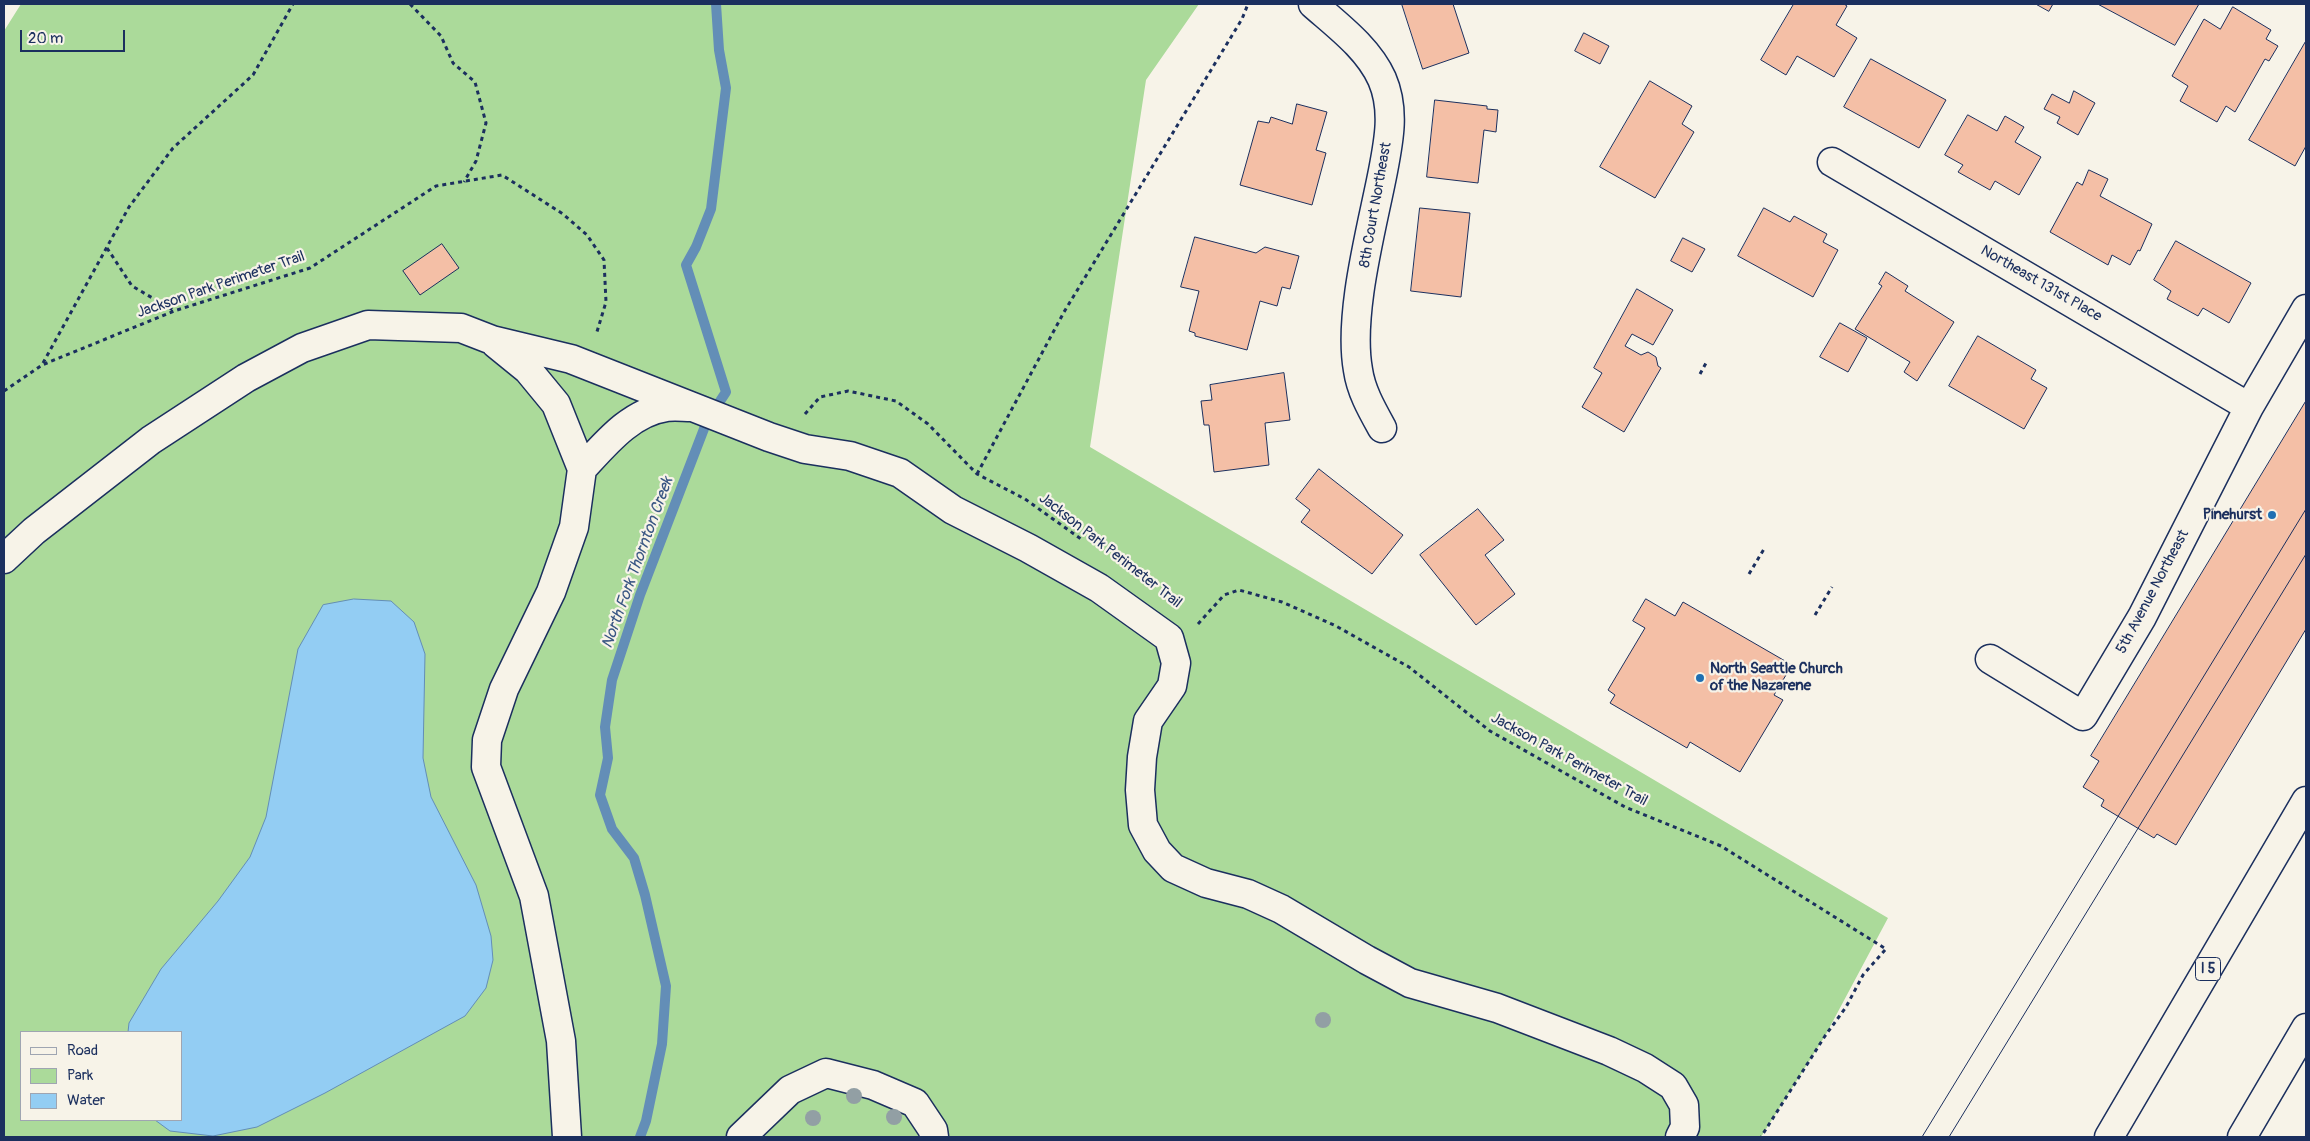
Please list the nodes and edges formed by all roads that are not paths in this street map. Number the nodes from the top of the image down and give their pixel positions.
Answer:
1 (1313, 4) edge
2 (1832, 162) dead end
3 (2306, 309) edge
4 (492, 340) junction
5 (695, 407) junction
6 (2249, 407) junction
7 (1382, 428) dead end
8 (582, 469) junction
9 (4, 560) edge
10 (1990, 659) dead end
11 (2306, 801) edge
12 (2306, 1028) edge
13 (567, 1137) edge
14 (741, 1137) edge
15 (934, 1137) edge
16 (1680, 1137) edge
17 (2109, 1137) edge
18 (2242, 1137) edge

1 - 7 main road, 8th Court Northeast
2 - 6 main road, Northeast 131st Place
3 - 6 main road, 5th Avenue Northeast
4 - 5 main road
4 - 8 main road
4 - 9 main road
5 - 8 main road
5 - 16 main road
6 - 10 main road, 5th Avenue Northeast
8 - 13 main road
11 - 17 main road, I 5
12 - 18 main road
14 - 15 main road

